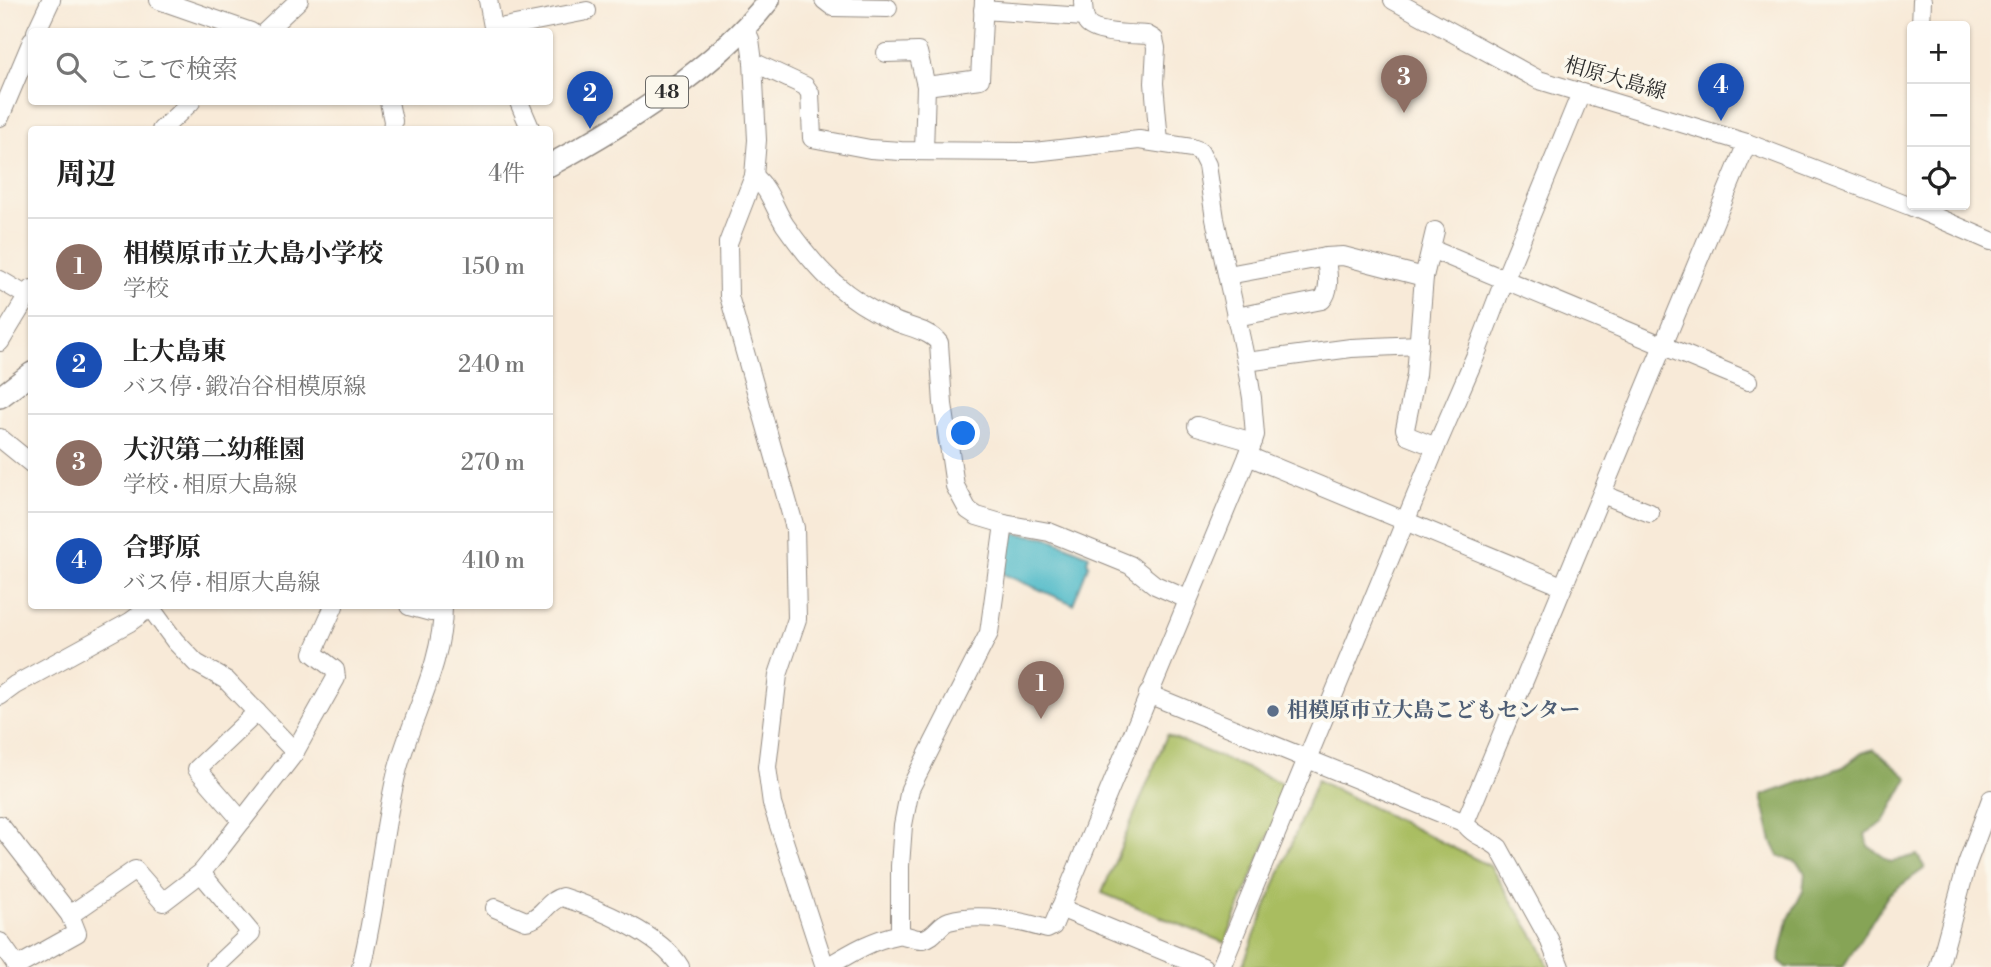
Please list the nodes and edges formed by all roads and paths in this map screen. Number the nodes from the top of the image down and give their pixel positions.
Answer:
1 (51, 0) edge
2 (159, 0) edge
3 (299, 0) edge
4 (488, 0) edge
5 (769, 0) edge
6 (824, 0) edge
7 (1393, 0) edge
8 (1922, 0) edge
9 (984, 5) edge
10 (888, 8) dead end
11 (1083, 8) edge
12 (587, 11) dead end
13 (1921, 21) edge
14 (38, 28) edge
15 (240, 28) edge
16 (269, 28) edge
17 (494, 28) edge
18 (504, 28) edge
19 (745, 29) junction
20 (28, 50) edge
21 (886, 53) dead end
22 (753, 62) junction
23 (926, 86) junction
24 (1581, 93) junction
25 (188, 105) edge
26 (390, 105) edge
27 (520, 105) edge
28 (0, 117) edge
29 (165, 126) edge
30 (392, 126) edge
31 (529, 126) edge
32 (1159, 142) junction
33 (1746, 143) junction
34 (925, 151) junction
35 (553, 163) edge
36 (754, 176) junction
37 (1907, 203) edge
38 (1925, 210) edge
39 (1991, 241) edge
40 (1326, 257) junction
41 (1228, 275) junction
42 (1424, 276) junction
43 (0, 280) edge
44 (1504, 281) junction
45 (28, 293) edge
46 (28, 295) edge
47 (1236, 317) junction
48 (0, 342) edge
49 (1419, 345) junction
50 (1662, 346) junction
51 (1246, 362) junction
52 (28, 376) edge
53 (1748, 381) dead end
54 (0, 397) edge
55 (1197, 426) dead end
56 (0, 438) edge
57 (1436, 447) junction
58 (1251, 449) junction
59 (28, 461) edge
60 (1602, 494) junction
61 (1650, 513) dead end
62 (1405, 522) junction
63 (1004, 524) junction
64 (1562, 586) junction
65 (1188, 599) junction
66 (147, 609) edge
67 (153, 609) edge
68 (333, 609) edge
69 (420, 609) edge
70 (438, 609) edge
71 (442, 609) edge
72 (1148, 694) junction
73 (0, 696) edge
74 (257, 712) junction
75 (295, 752) junction
76 (1306, 759) junction
77 (1991, 799) edge
78 (242, 821) junction
79 (1465, 823) junction
80 (2, 832) edge
81 (201, 873) junction
82 (495, 908) dead end
83 (1060, 908) junction
84 (70, 915) junction
85 (900, 934) junction
86 (0, 942) edge
87 (16, 967) edge
88 (215, 967) edge
89 (361, 967) edge
90 (680, 967) edge
91 (826, 967) edge
92 (1203, 967) edge
93 (1221, 967) edge
94 (1560, 967) edge
95 (1939, 967) edge

1 - 14 street
2 - 15 street
3 - 16 street
4 - 17 street
5 - 19 main road, 48
6 - 10 street
7 - 24 street, 相原大島線
8 - 13 street
9 - 11 street
9 - 23 street
11 - 32 street
12 - 18 street
19 - 22 street
19 - 35 main road, 48
20 - 28 street
21 - 23 street
22 - 34 street
22 - 36 street
23 - 34 street
24 - 33 street, 相原大島線
24 - 44 street
25 - 29 street
26 - 30 street
27 - 31 street
32 - 34 street
32 - 41 street
33 - 37 street, 相原大島線
33 - 50 street
36 - 63 street
36 - 91 street
38 - 39 street, 相原大島線
40 - 41 street
40 - 42 street
40 - 47 street
41 - 47 street
42 - 44 street
42 - 49 street
43 - 45 street
44 - 50 street
44 - 57 street
46 - 48 street
47 - 51 street
49 - 51 street
49 - 57 street
50 - 53 street
50 - 60 street
51 - 58 street
52 - 54 main road
55 - 58 street
56 - 59 street
57 - 62 street
58 - 62 street
58 - 65 street
60 - 61 street
60 - 64 street
62 - 64 street
62 - 76 street
63 - 65 street
63 - 85 street
64 - 79 street
65 - 72 street
66 - 73 street
67 - 74 street
68 - 75 street
69 - 70 street
71 - 89 street
72 - 76 street
72 - 83 street
74 - 75 street
74 - 78 street
75 - 78 street
76 - 79 street
76 - 93 street
77 - 95 street
78 - 81 street
79 - 94 street
80 - 84 street
81 - 84 street
81 - 88 street
82 - 90 street
83 - 85 street
83 - 92 street
84 - 87 street
85 - 91 street
86 - 87 street

